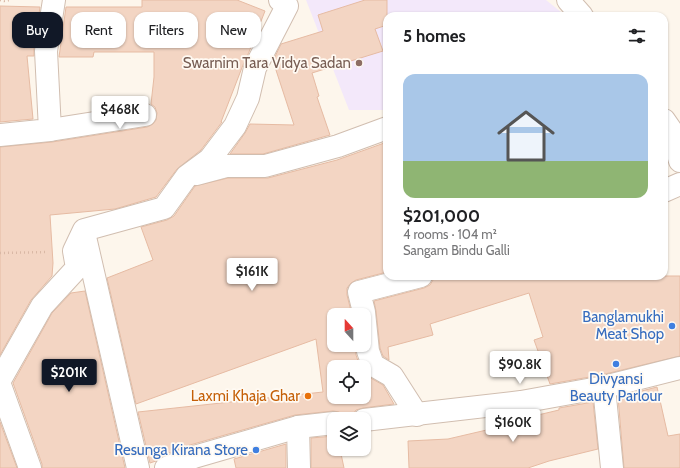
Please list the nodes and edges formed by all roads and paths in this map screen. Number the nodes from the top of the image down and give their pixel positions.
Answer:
1 (0, 0) edge
2 (10, 0) edge
3 (54, 0) edge
4 (280, 0) edge
5 (568, 0) edge
6 (578, 12) edge
7 (145, 115) dead end
8 (668, 126) edge
9 (383, 129) edge
10 (50, 130) junction
11 (0, 135) edge
12 (680, 161) edge
13 (187, 176) junction
14 (680, 184) edge
15 (668, 189) edge
16 (84, 230) junction
17 (74, 251) junction
18 (0, 253) edge
19 (406, 280) edge
20 (680, 368) edge
21 (0, 380) edge
22 (0, 385) edge
23 (604, 387) junction
24 (417, 414) junction
25 (371, 419) edge
26 (327, 424) edge
27 (298, 427) junction
28 (30, 468) edge
29 (138, 468) edge
30 (166, 468) edge
31 (299, 468) edge
32 (612, 468) edge

1 - 2 path
3 - 10 street
4 - 13 street
5 - 6 street
7 - 10 street
8 - 12 street
9 - 13 street
10 - 11 street
13 - 16 street
14 - 15 street
16 - 17 street
16 - 29 street
17 - 18 path
17 - 21 street
19 - 24 street
20 - 23 street
22 - 28 street
23 - 24 street
23 - 32 street
24 - 25 street
26 - 27 street
27 - 30 street
27 - 31 street

